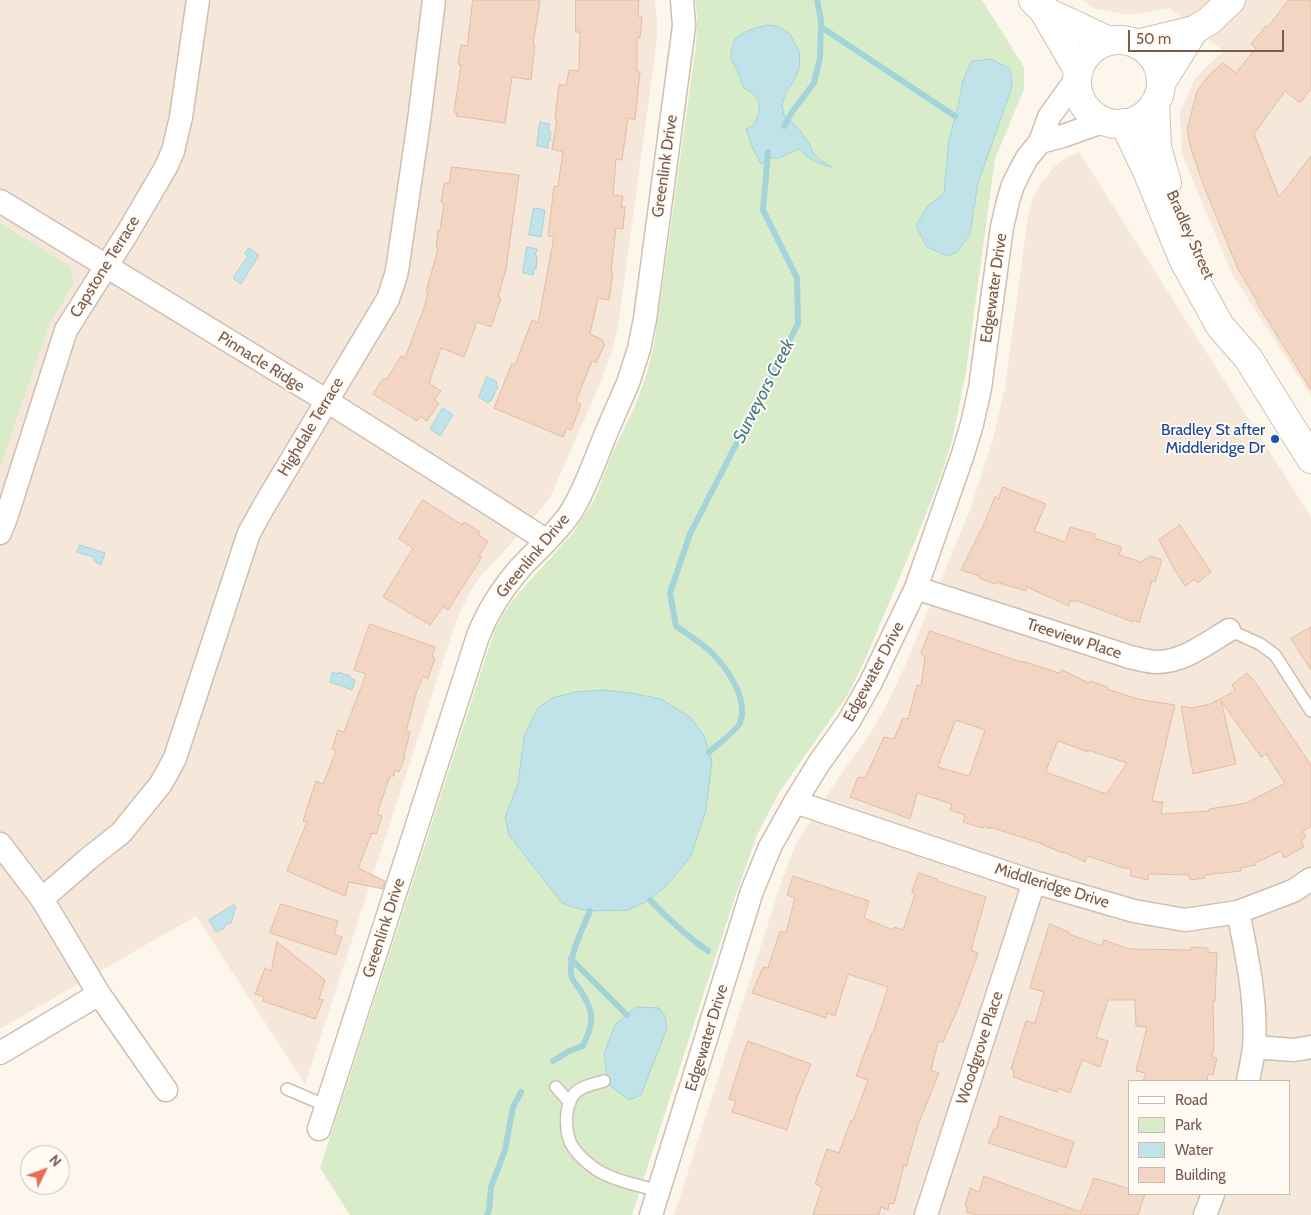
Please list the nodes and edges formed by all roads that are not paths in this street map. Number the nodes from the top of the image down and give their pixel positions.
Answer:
1 (198, 0) edge
2 (434, 0) edge
3 (682, 0) edge
4 (1231, 0) edge
5 (1038, 5) edge
6 (1194, 30) junction
7 (1109, 41) junction
8 (1136, 44) junction
9 (1078, 74) junction
10 (1158, 93) junction
11 (1114, 122) junction
12 (1040, 142) junction
13 (0, 201) edge
14 (106, 265) junction
15 (1248, 358) junction
16 (327, 401) junction
17 (1311, 459) edge
18 (0, 533) edge
19 (547, 541) junction
20 (916, 588) junction
21 (1229, 630) joint
22 (1311, 711) edge
23 (795, 802) junction
24 (0, 844) edge
25 (1311, 879) edge
26 (1034, 882) junction
27 (42, 899) junction
28 (1238, 912) junction
29 (99, 994) junction
30 (1311, 1047) edge
31 (1254, 1048) junction
32 (0, 1053) edge
33 (1248, 1080) edge
34 (604, 1081) dead end
35 (556, 1087) dead end
36 (287, 1089) dead end
37 (166, 1090) dead end
38 (570, 1104) junction
39 (327, 1106) junction
40 (319, 1130) dead end
41 (659, 1191) junction
42 (1213, 1195) edge
43 (651, 1215) edge
44 (926, 1215) edge
45 (1206, 1215) edge

1 - 14 street, Capstone Terrace
2 - 16 street, Highdale Terrace
3 - 19 street, Greenlink Drive
4 - 6 main road
5 - 7 main road
5 - 9 main road
6 - 8 main road
6 - 10 main road
7 - 8 main road
7 - 9 main road
8 - 10 main road
9 - 11 main road
9 - 12 street, Edgewater Drive
10 - 11 main road
10 - 15 main road, Bradley Street
11 - 12 street
11 - 15 main road, Bradley Street
12 - 20 street, Edgewater Drive
13 - 14 street, Pinnacle Ridge
14 - 16 street, Pinnacle Ridge
14 - 18 street, Capstone Terrace
15 - 17 main road, Bradley Street
16 - 19 street, Pinnacle Ridge
16 - 27 street, Highdale Terrace
19 - 39 street, Greenlink Drive
20 - 21 street, Treeview Place
20 - 23 street, Edgewater Drive
21 - 22 lane
23 - 26 street, Middleridge Drive
23 - 41 street, Edgewater Drive
24 - 27 street
25 - 28 street, Middleridge Drive
26 - 28 street, Middleridge Drive
26 - 44 street, Woodgrove Place
27 - 29 street
28 - 31 street
29 - 32 street
29 - 37 street
30 - 31 street
31 - 33 street
34 - 38 lane
35 - 38 lane
36 - 39 lane
38 - 41 lane
39 - 40 street, Greenlink Drive
41 - 43 street, Edgewater Drive
42 - 45 street

